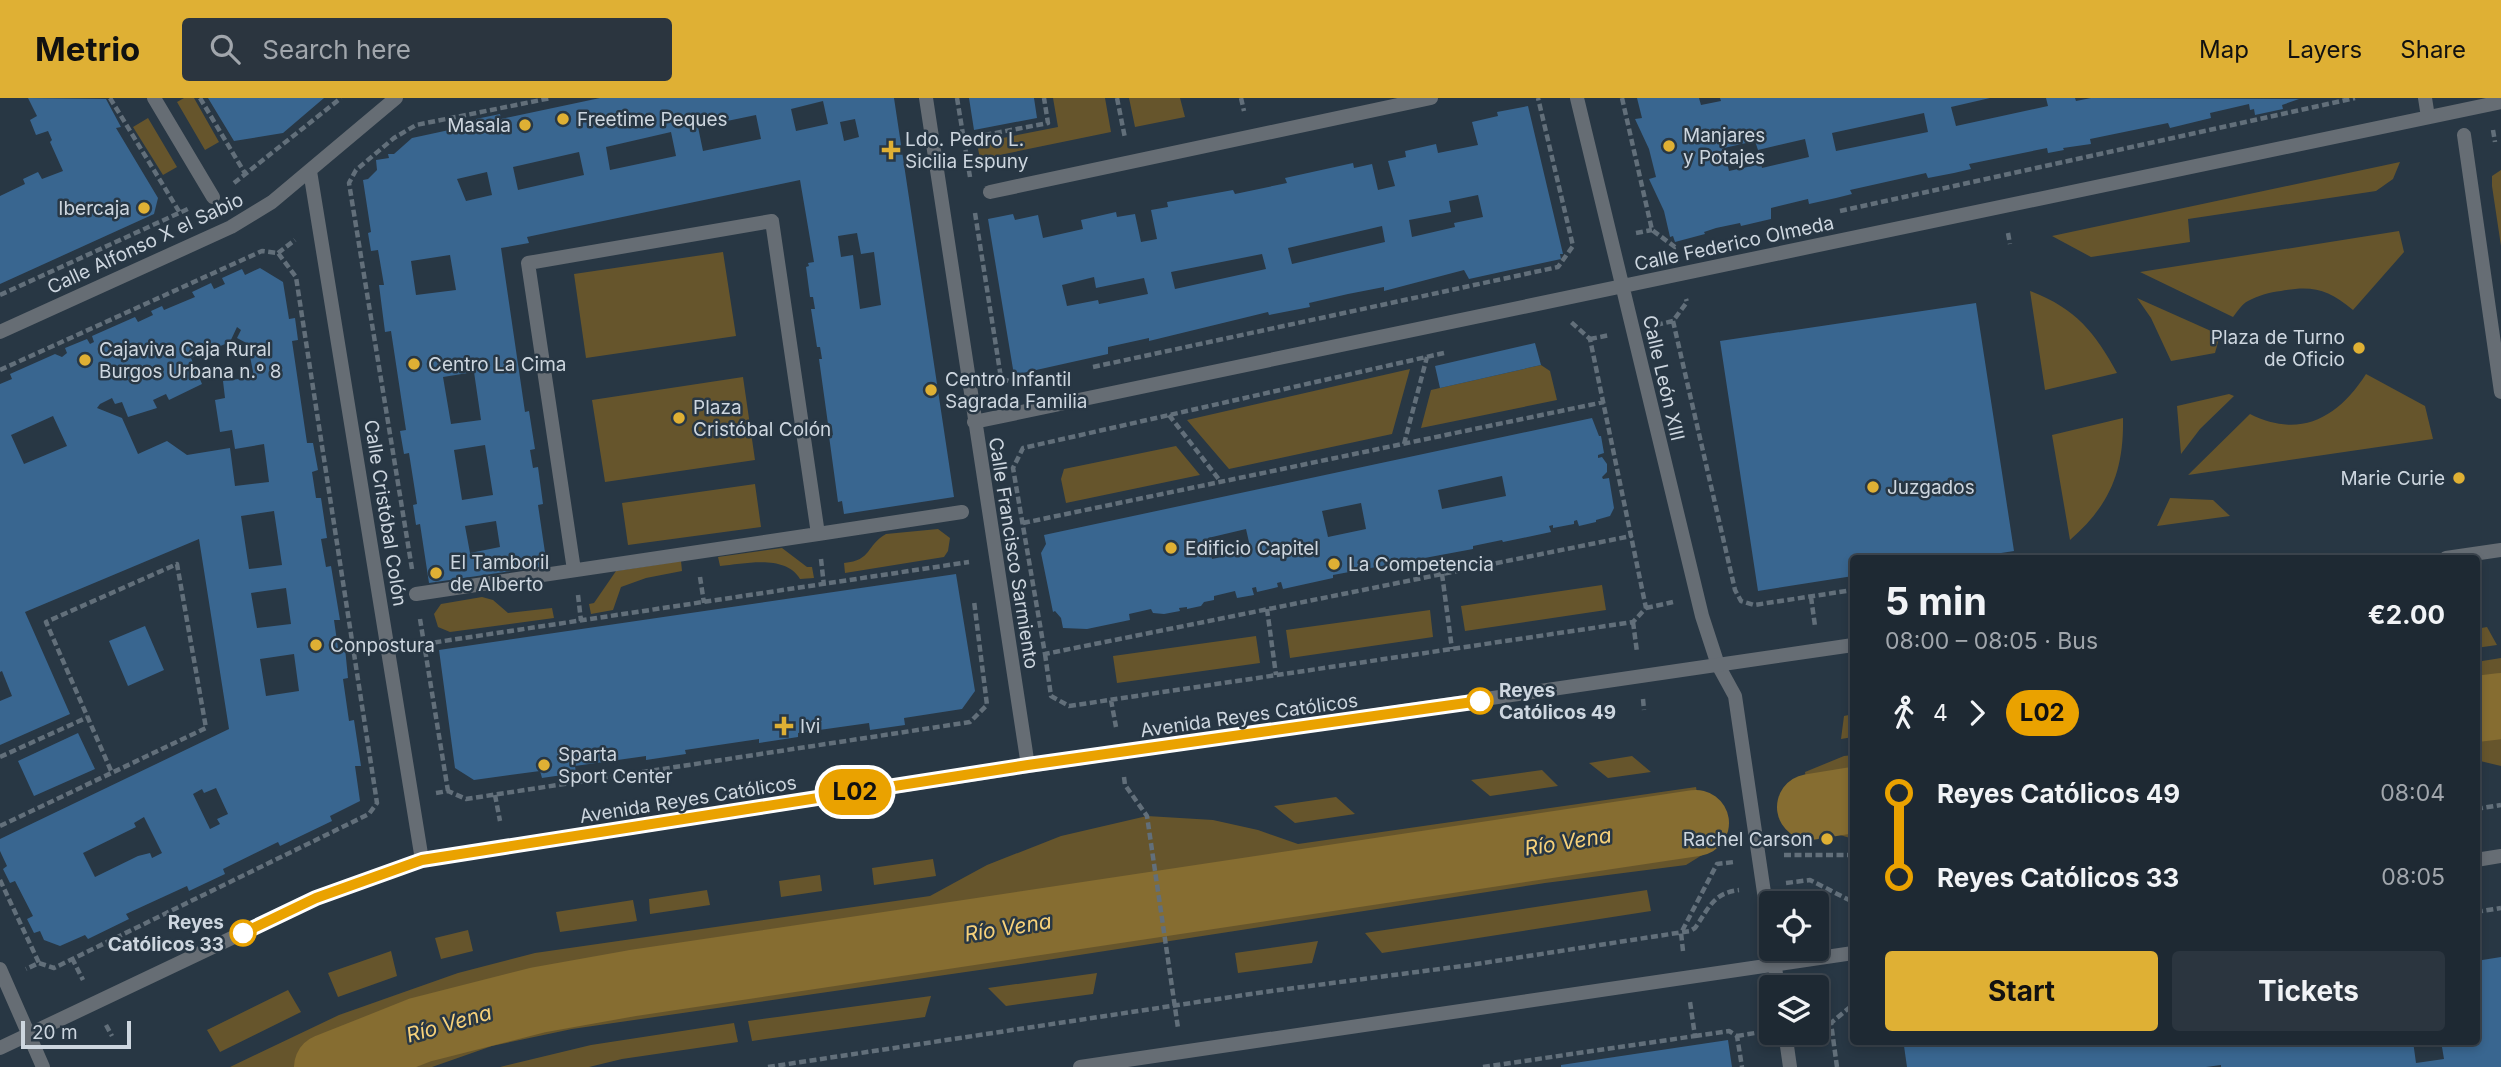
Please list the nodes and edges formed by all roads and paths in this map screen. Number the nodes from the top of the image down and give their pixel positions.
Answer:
1 (110, 98) edge
2 (154, 98) edge
3 (200, 98) edge
4 (341, 98) edge
5 (396, 98) edge
6 (551, 98) edge
7 (926, 98) edge
8 (957, 98) edge
9 (1044, 98) edge
10 (1117, 98) edge
11 (1431, 98) edge
12 (1538, 98) edge
13 (1577, 98) edge
14 (1622, 98) edge
15 (2354, 98) edge
16 (2425, 98) edge
17 (2501, 102) edge
18 (2428, 117) junction
19 (2464, 135) dead end
20 (964, 139) junction
21 (1130, 162) junction
22 (310, 171) junction
23 (246, 175) junction
24 (970, 178) dead end
25 (990, 192) dead end
26 (213, 197) junction
27 (974, 205) dead end
28 (1838, 211) dead end
29 (180, 212) junction
30 (2008, 233) dead end
31 (1689, 244) dead end
32 (2010, 244) dead end
33 (1623, 286) junction
34 (0, 295) edge
35 (1673, 321) dead end
36 (1572, 324) dead end
37 (0, 332) edge
38 (1453, 351) dead end
39 (1427, 357) junction
40 (1090, 368) dead end
41 (0, 370) edge
42 (1023, 383) dead end
43 (2501, 392) edge
44 (1604, 402) junction
45 (1169, 415) junction
46 (974, 422) junction
47 (1404, 444) junction
48 (1221, 482) junction
49 (962, 512) joint
50 (1023, 523) junction
51 (818, 534) junction
52 (1631, 536) junction
53 (2501, 550) edge
54 (2467, 555) edge
55 (575, 570) junction
56 (1442, 574) junction
57 (972, 589) dead end
58 (1850, 590) edge
59 (416, 594) junction
60 (1266, 609) junction
61 (424, 643) junction
62 (1850, 645) edge
63 (1452, 649) junction
64 (1045, 654) junction
65 (1718, 665) junction
66 (1276, 675) junction
67 (88, 717) junction
68 (0, 757) edge
69 (1028, 765) junction
70 (113, 774) junction
71 (1125, 785) dead end
72 (2501, 805) edge
73 (2480, 808) edge
74 (0, 825) edge
75 (1758, 852) junction
76 (1850, 855) edge
77 (2501, 856) edge
78 (2480, 859) edge
79 (422, 860) junction
80 (0, 880) edge
81 (1763, 887) junction
82 (1764, 891) edge
83 (1850, 900) edge
84 (2501, 908) edge
85 (2480, 911) edge
86 (1681, 933) junction
87 (1850, 953) edge
88 (1684, 958) dead end
89 (1774, 961) edge
90 (39, 963) junction
91 (1774, 965) junction
92 (26, 969) dead end
93 (0, 970) edge
94 (1776, 975) edge
95 (1175, 1005) junction
96 (1850, 1008) edge
97 (1692, 1009) dead end
98 (1831, 1023) joint
99 (1759, 1033) edge
100 (29, 1034) junction
101 (1695, 1036) junction
102 (1737, 1036) junction
103 (1787, 1045) edge
104 (0, 1048) edge
105 (1181, 1052) junction
106 (43, 1067) edge
107 (768, 1067) edge
108 (1080, 1067) edge
109 (1483, 1067) edge
110 (1742, 1067) edge
111 (1790, 1067) edge
112 (1837, 1067) edge

1 - 29 path
2 - 26 street
3 - 23 path
4 - 23 path
5 - 22 street, Calle Alfonso X el Sabio
6 - 59 path
7 - 46 street, Calle Francisco Sarmiento
8 - 20 path
9 - 20 path
10 - 21 path
11 - 21 street
12 - 40 path
13 - 33 street, Calle León XIII
14 - 31 path
15 - 28 path
16 - 18 street
17 - 18 street, Calle Federico Olmeda
18 - 33 street, Calle Federico Olmeda
19 - 43 street
20 - 24 path
21 - 25 street
22 - 37 street, Calle Alfonso X el Sabio
22 - 79 street, Calle Cristóbal Colón
23 - 26 path
26 - 29 path
27 - 42 path
29 - 34 path
30 - 32 path
33 - 46 street, Calle Federico Olmeda
33 - 65 street, Calle León XIII
35 - 58 path
36 - 44 path
38 - 39 path
39 - 45 path
39 - 47 path
41 - 90 path
44 - 47 path
44 - 52 path
45 - 48 path
45 - 50 path
46 - 69 street, Calle Francisco Sarmiento
47 - 48 path
48 - 50 path
49 - 51 street
49 - 61 path
50 - 64 path
51 - 55 street
51 - 55 street
52 - 56 path
52 - 63 path
53 - 54 street
55 - 59 street
56 - 60 path
56 - 63 path
57 - 61 path
59 - 61 path
60 - 64 path
60 - 66 path
62 - 65 street, Avenida Reyes Católicos
63 - 66 path
64 - 66 path
65 - 69 street, Avenida Reyes Católicos
65 - 75 street
67 - 68 path
67 - 70 path
67 - 70 path
69 - 79 street, Avenida Reyes Católicos
70 - 74 path
71 - 95 path
72 - 73 path
75 - 76 path
75 - 81 street
75 - 86 path
77 - 78 street
79 - 100 street, Avenida Reyes Católicos
80 - 90 path
81 - 82 street
81 - 83 path
81 - 86 path
84 - 85 path
86 - 88 path
86 - 95 path
87 - 91 street
89 - 91 street
90 - 92 path
91 - 94 street
91 - 105 street
93 - 100 street
95 - 105 path
95 - 107 path
96 - 98 path
97 - 101 path
98 - 112 path
99 - 102 path
100 - 104 street, Avenida Reyes Católicos
100 - 106 street
101 - 102 path
101 - 109 path
102 - 110 path
103 - 111 street
105 - 108 street

